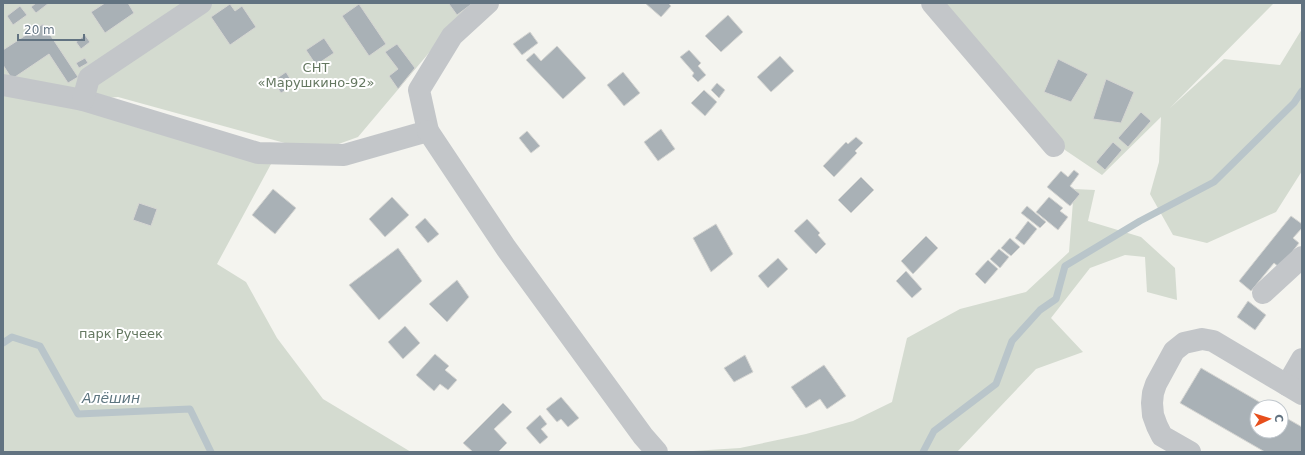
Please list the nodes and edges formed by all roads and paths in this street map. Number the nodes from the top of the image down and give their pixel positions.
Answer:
1 (201, 3) edge
2 (488, 3) edge
3 (932, 3) edge
4 (3, 85) edge
5 (83, 100) junction
6 (428, 131) junction
7 (1054, 146) dead end
8 (1302, 257) edge
9 (1263, 293) dead end
10 (1302, 359) edge
11 (1294, 389) edge
12 (657, 452) edge
13 (1190, 452) edge

1 - 5 street
2 - 6 street
3 - 7 street
4 - 5 street
5 - 6 street
6 - 12 street
8 - 9 street
10 - 11 street
11 - 13 street

